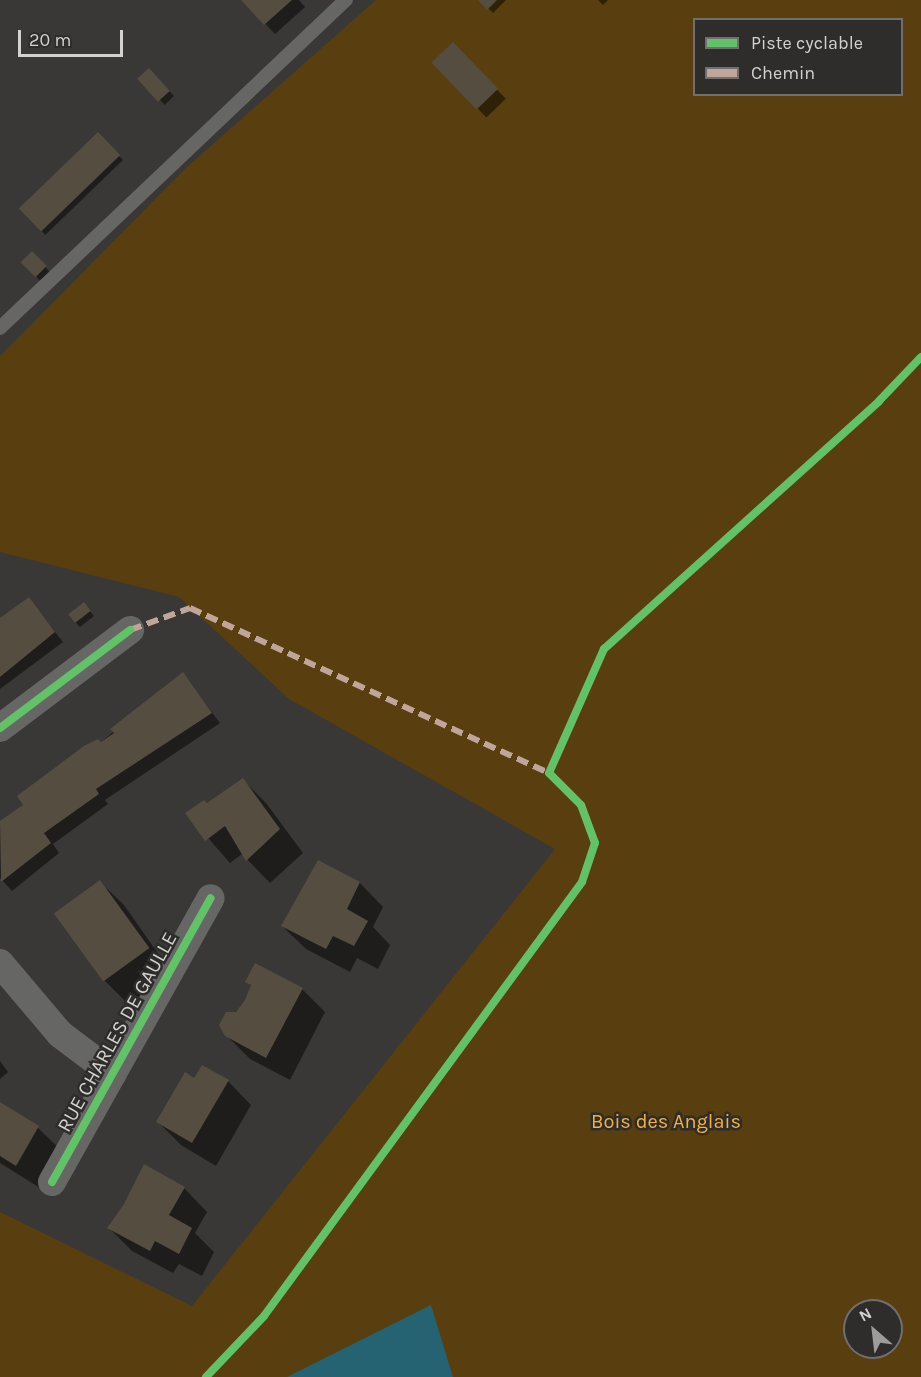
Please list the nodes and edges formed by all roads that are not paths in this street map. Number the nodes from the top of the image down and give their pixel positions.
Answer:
1 (346, 0) edge
2 (0, 328) edge
3 (130, 630) dead end
4 (0, 728) edge
5 (211, 897) dead end
6 (0, 963) edge
7 (112, 1074) junction
8 (52, 1182) dead end

1 - 2 lane
3 - 4 street
5 - 7 street, RUE CHARLES DE GAULLE
6 - 7 street, RUE CHARLES DE GAULLE
7 - 8 street, RUE CHARLES DE GAULLE

